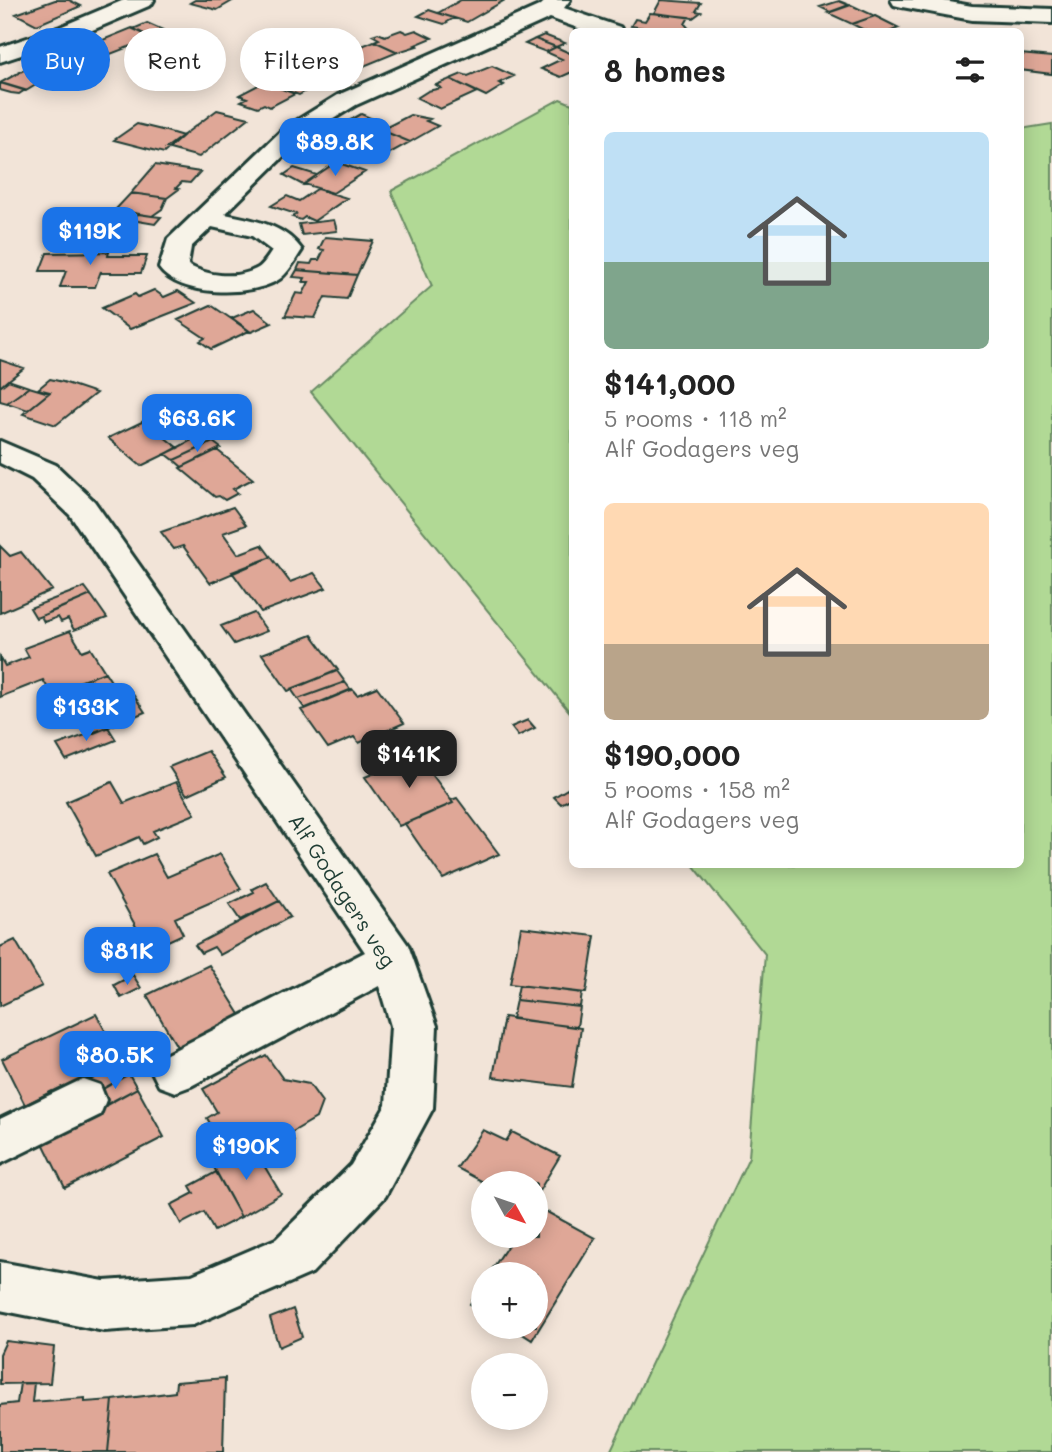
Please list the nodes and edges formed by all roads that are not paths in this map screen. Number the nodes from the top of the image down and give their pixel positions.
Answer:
1 (144, 0) edge
2 (902, 0) edge
3 (554, 5) edge
4 (1052, 16) edge
5 (603, 28) edge
6 (0, 55) edge
7 (208, 218) dead end
8 (9, 464) edge
9 (393, 958) junction
10 (175, 1072) dead end
11 (83, 1100) dead end
12 (0, 1143) edge
13 (0, 1286) edge

1 - 6 street
2 - 4 street
3 - 5 street
3 - 7 street
8 - 9 street, Alf Godagers veg
9 - 10 street
9 - 13 street, Alf Godagers veg
11 - 12 street

